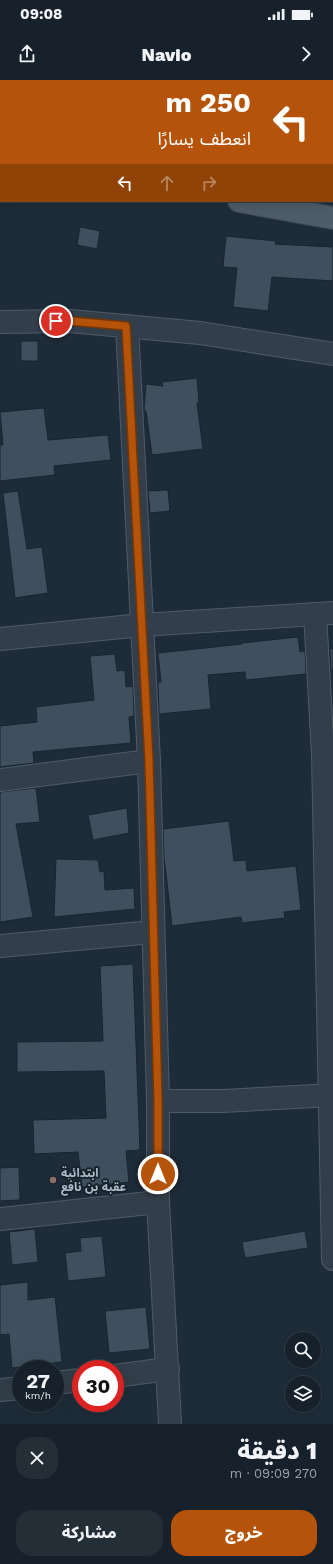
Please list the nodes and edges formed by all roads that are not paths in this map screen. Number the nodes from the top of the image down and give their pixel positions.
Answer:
1 (245, 202) edge
2 (333, 218) edge
3 (0, 322) edge
4 (126, 326) junction
5 (333, 354) edge
6 (324, 613) edge
7 (142, 625) junction
8 (0, 639) edge
9 (328, 754) edge
10 (149, 761) junction
11 (0, 780) edge
12 (330, 909) edge
13 (153, 932) junction
14 (0, 946) edge
15 (331, 1095) edge
16 (158, 1101) junction
17 (158, 1202) junction
18 (0, 1219) edge
19 (333, 1259) edge
20 (168, 1369) junction
21 (124, 1375) edge
22 (12, 1389) edge
23 (0, 1390) edge
24 (170, 1424) edge

1 - 2 main road
3 - 4 street
4 - 5 street
4 - 7 street
6 - 7 street
6 - 9 street
7 - 8 street
7 - 10 street
9 - 12 street
10 - 11 street
10 - 13 street
12 - 15 street
13 - 14 street
13 - 16 street
15 - 16 street
15 - 19 street
16 - 17 street
17 - 18 street
17 - 20 street
20 - 21 street
20 - 24 street
22 - 23 street

